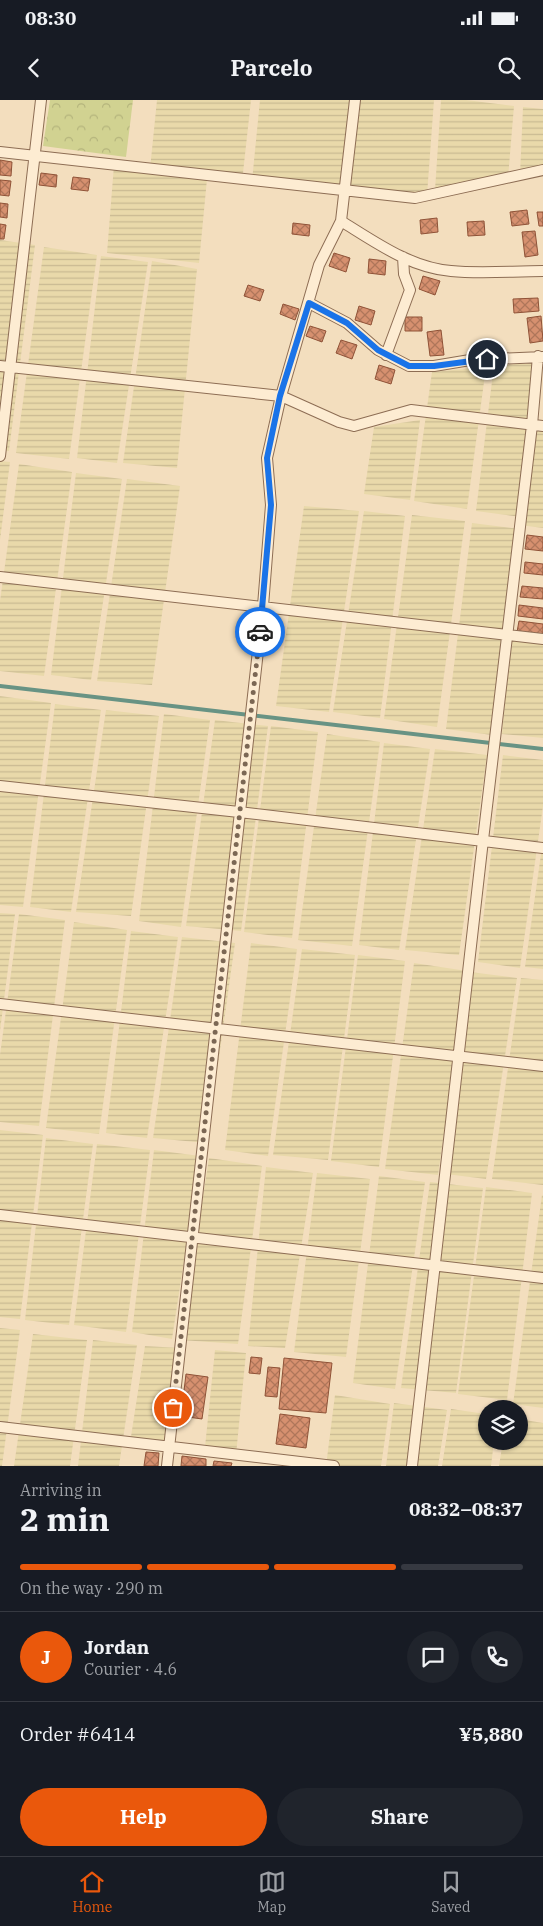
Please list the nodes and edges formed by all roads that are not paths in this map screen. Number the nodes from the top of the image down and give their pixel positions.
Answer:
1 (41, 100) edge
2 (355, 100) edge
3 (0, 152) edge
4 (34, 156) junction
5 (543, 170) edge
6 (344, 191) junction
7 (341, 221) junction
8 (403, 257) junction
9 (543, 271) edge
10 (309, 303) junction
11 (386, 355) junction
12 (540, 356) edge
13 (5, 366) edge
14 (280, 396) junction
15 (532, 425) junction
16 (543, 426) edge
17 (0, 456) edge
18 (0, 577) edge
19 (263, 606) junction
20 (508, 635) junction
21 (543, 639) edge
22 (0, 786) edge
23 (239, 812) junction
24 (483, 840) junction
25 (543, 848) edge
26 (0, 1004) edge
27 (216, 1028) junction
28 (459, 1056) junction
29 (543, 1066) edge
30 (0, 1215) edge
31 (192, 1237) junction
32 (436, 1265) junction
33 (543, 1278) edge
34 (0, 1427) edge
35 (169, 1447) junction
36 (167, 1466) edge
37 (334, 1466) edge
38 (412, 1466) edge

1 - 4 street
2 - 6 street
3 - 4 street
4 - 6 street
4 - 13 street
5 - 6 street
6 - 7 street
7 - 8 street
7 - 10 street
8 - 9 street
8 - 11 street
10 - 11 street
10 - 14 street
11 - 12 street
12 - 15 street
13 - 14 street
13 - 17 street
14 - 15 street
14 - 19 street
15 - 16 street
15 - 20 street
18 - 19 street
19 - 20 street
19 - 23 street
20 - 21 street
20 - 24 street
22 - 23 street
23 - 24 street
23 - 27 street
24 - 25 street
24 - 28 street
26 - 27 street
27 - 28 street
27 - 31 street
28 - 29 street
28 - 32 street
30 - 31 street
31 - 32 street
31 - 35 street
32 - 33 street
32 - 38 street
34 - 35 street
35 - 36 street
35 - 37 street

